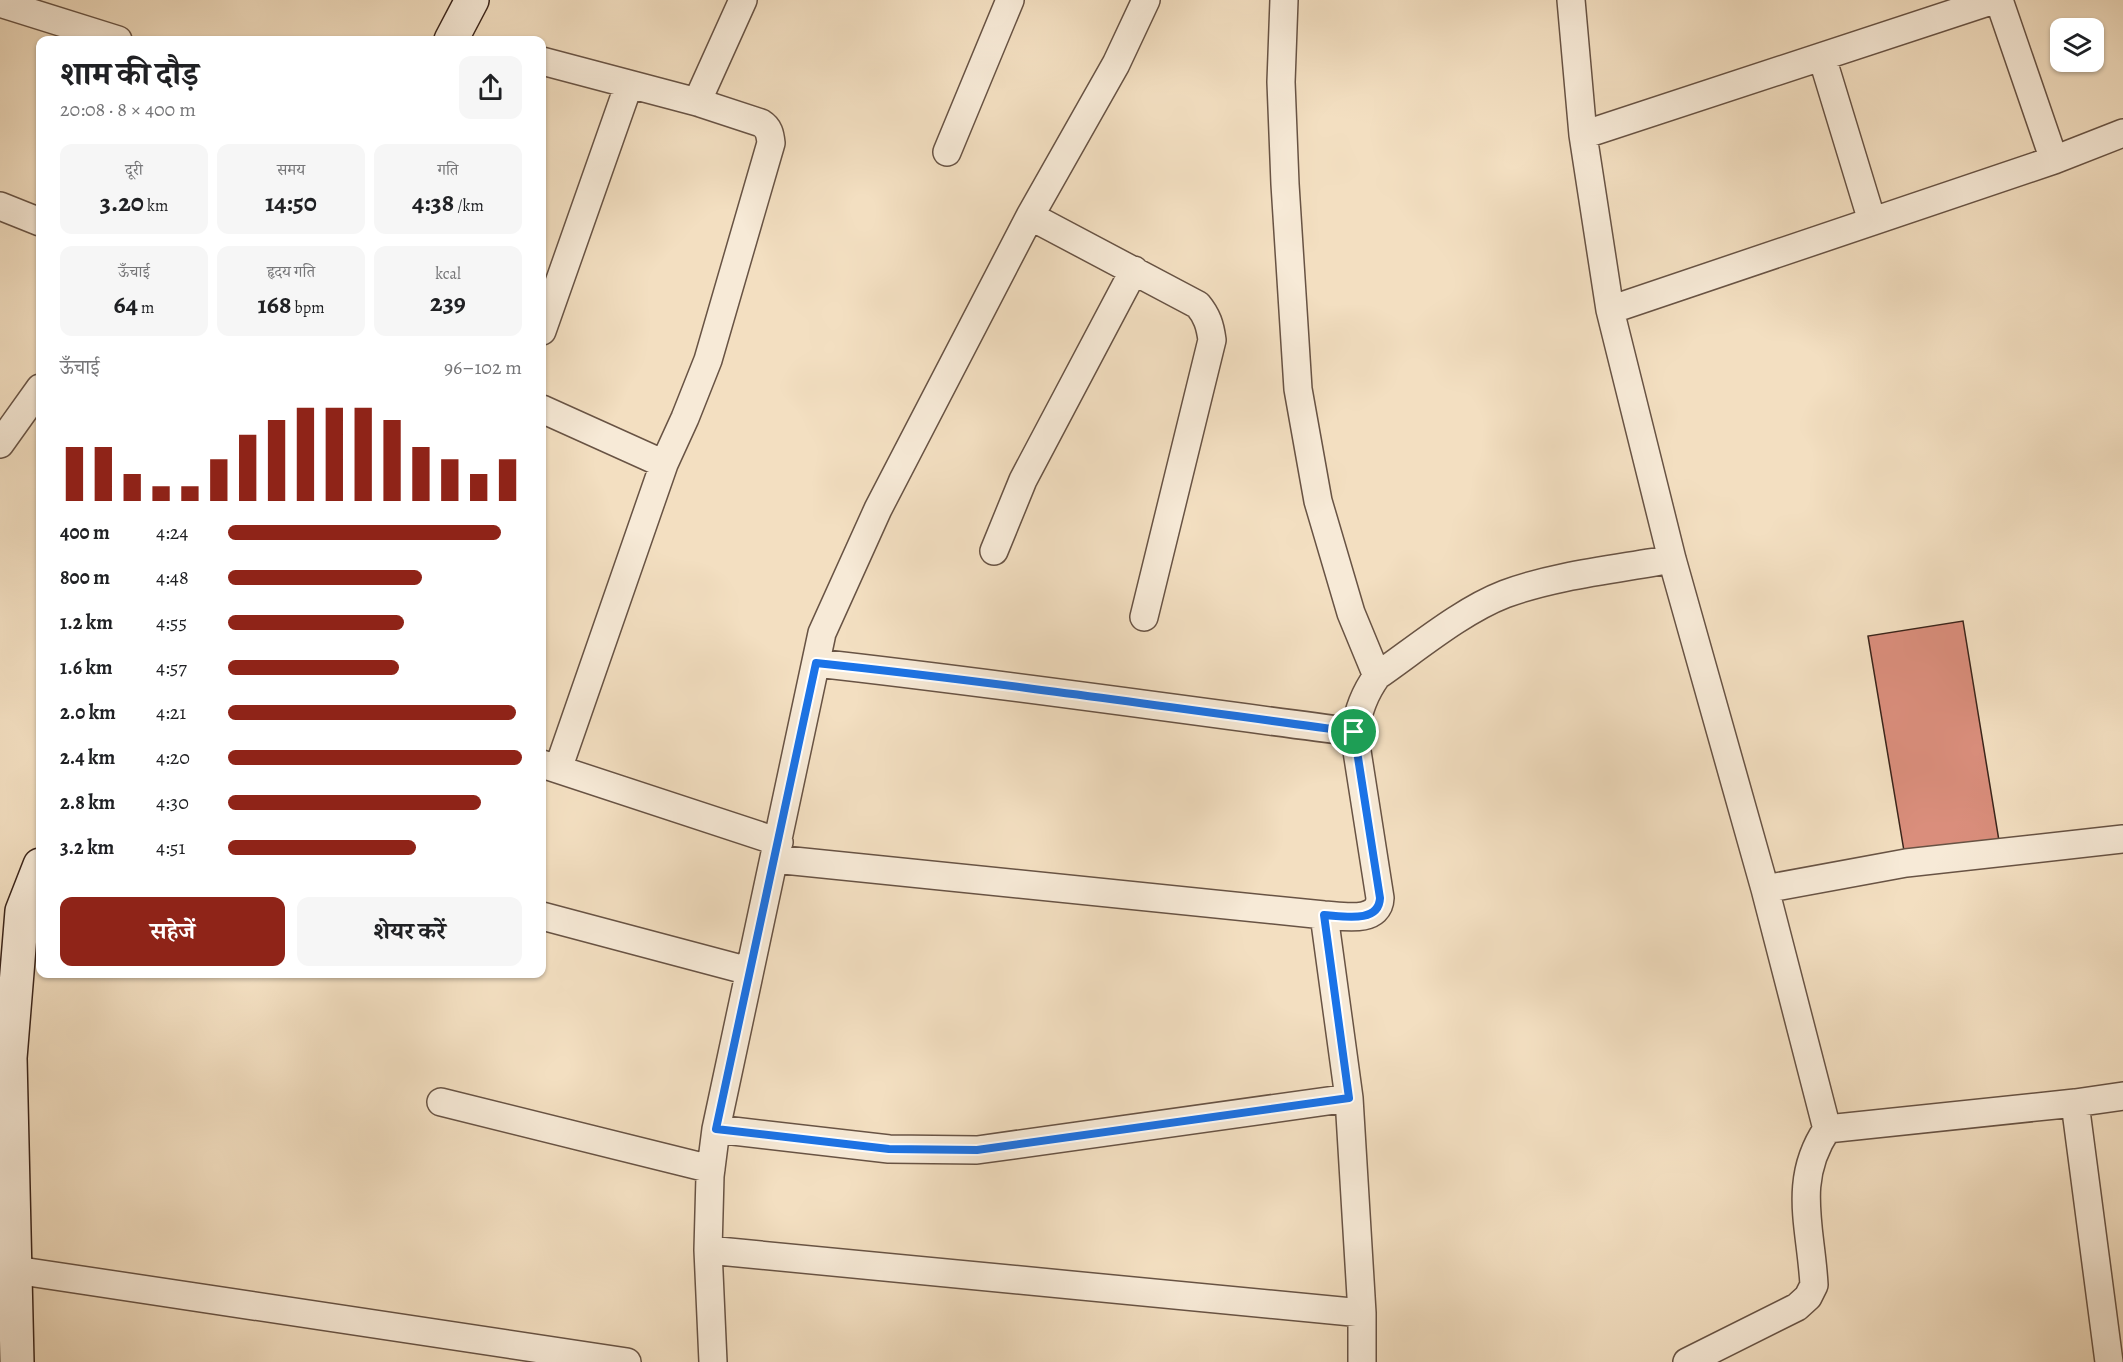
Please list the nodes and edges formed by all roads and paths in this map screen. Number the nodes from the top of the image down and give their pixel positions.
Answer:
1 (472, 0) edge
2 (743, 0) edge
3 (1010, 0) edge
4 (1146, 0) edge
5 (1284, 0) edge
6 (1571, 0) edge
7 (1994, 0) edge
8 (1999, 0) edge
9 (0, 3) edge
10 (105, 36) edge
11 (457, 36) edge
12 (1822, 57) junction
13 (546, 62) edge
14 (629, 84) junction
15 (697, 102) junction
16 (2123, 133) edge
17 (1583, 135) junction
18 (947, 153) dead end
19 (2054, 160) junction
20 (0, 206) edge
21 (1030, 216) junction
22 (36, 220) edge
23 (1872, 221) junction
24 (1134, 270) junction
25 (1610, 310) junction
26 (546, 320) edge
27 (36, 394) edge
28 (546, 411) edge
29 (0, 444) edge
30 (664, 464) junction
31 (994, 551) dead end
32 (1672, 559) junction
33 (1144, 617) dead end
34 (816, 663) junction
35 (1377, 676) junction
36 (1354, 732) junction
37 (550, 766) edge
38 (2123, 839) edge
39 (776, 850) junction
40 (36, 875) edge
41 (1765, 889) junction
42 (1324, 915) junction
43 (546, 917) edge
44 (10, 924) edge
45 (749, 970) junction
46 (5, 1079) edge
47 (2123, 1096) edge
48 (1349, 1098) junction
49 (441, 1102) dead end
50 (2075, 1103) junction
51 (716, 1129) junction
52 (1827, 1129) junction
53 (711, 1168) junction
54 (708, 1250) junction
55 (15, 1270) junction
56 (1362, 1312) junction
57 (17, 1362) edge
58 (627, 1362) edge
59 (713, 1362) edge
60 (1362, 1362) edge
61 (1687, 1362) edge
62 (2109, 1362) edge

1 - 11 main road
2 - 15 street
3 - 18 street
4 - 21 street
5 - 35 street
6 - 17 street
7 - 12 street
8 - 19 street
9 - 10 street
12 - 17 street
12 - 23 street
13 - 14 street
14 - 15 street
14 - 26 street
15 - 30 street
16 - 19 street
17 - 25 street
19 - 23 street
20 - 22 street
21 - 24 street
21 - 34 street
23 - 25 street
24 - 31 street
24 - 33 street
25 - 32 street
27 - 29 street
28 - 30 street
30 - 37 street
32 - 35 street
32 - 41 street
34 - 36 street
34 - 39 street
35 - 36 street
36 - 42 street
37 - 39 street
38 - 41 street
39 - 42 street
39 - 45 street
40 - 44 main road
41 - 52 street
42 - 48 street
43 - 45 street
44 - 46 main road
45 - 51 street
46 - 55 main road
47 - 50 street
48 - 51 street
48 - 56 street
49 - 53 street
50 - 52 street
50 - 62 street
51 - 53 street
52 - 61 street
53 - 54 street
54 - 56 street
54 - 59 street
55 - 57 main road
55 - 58 street
56 - 60 street

